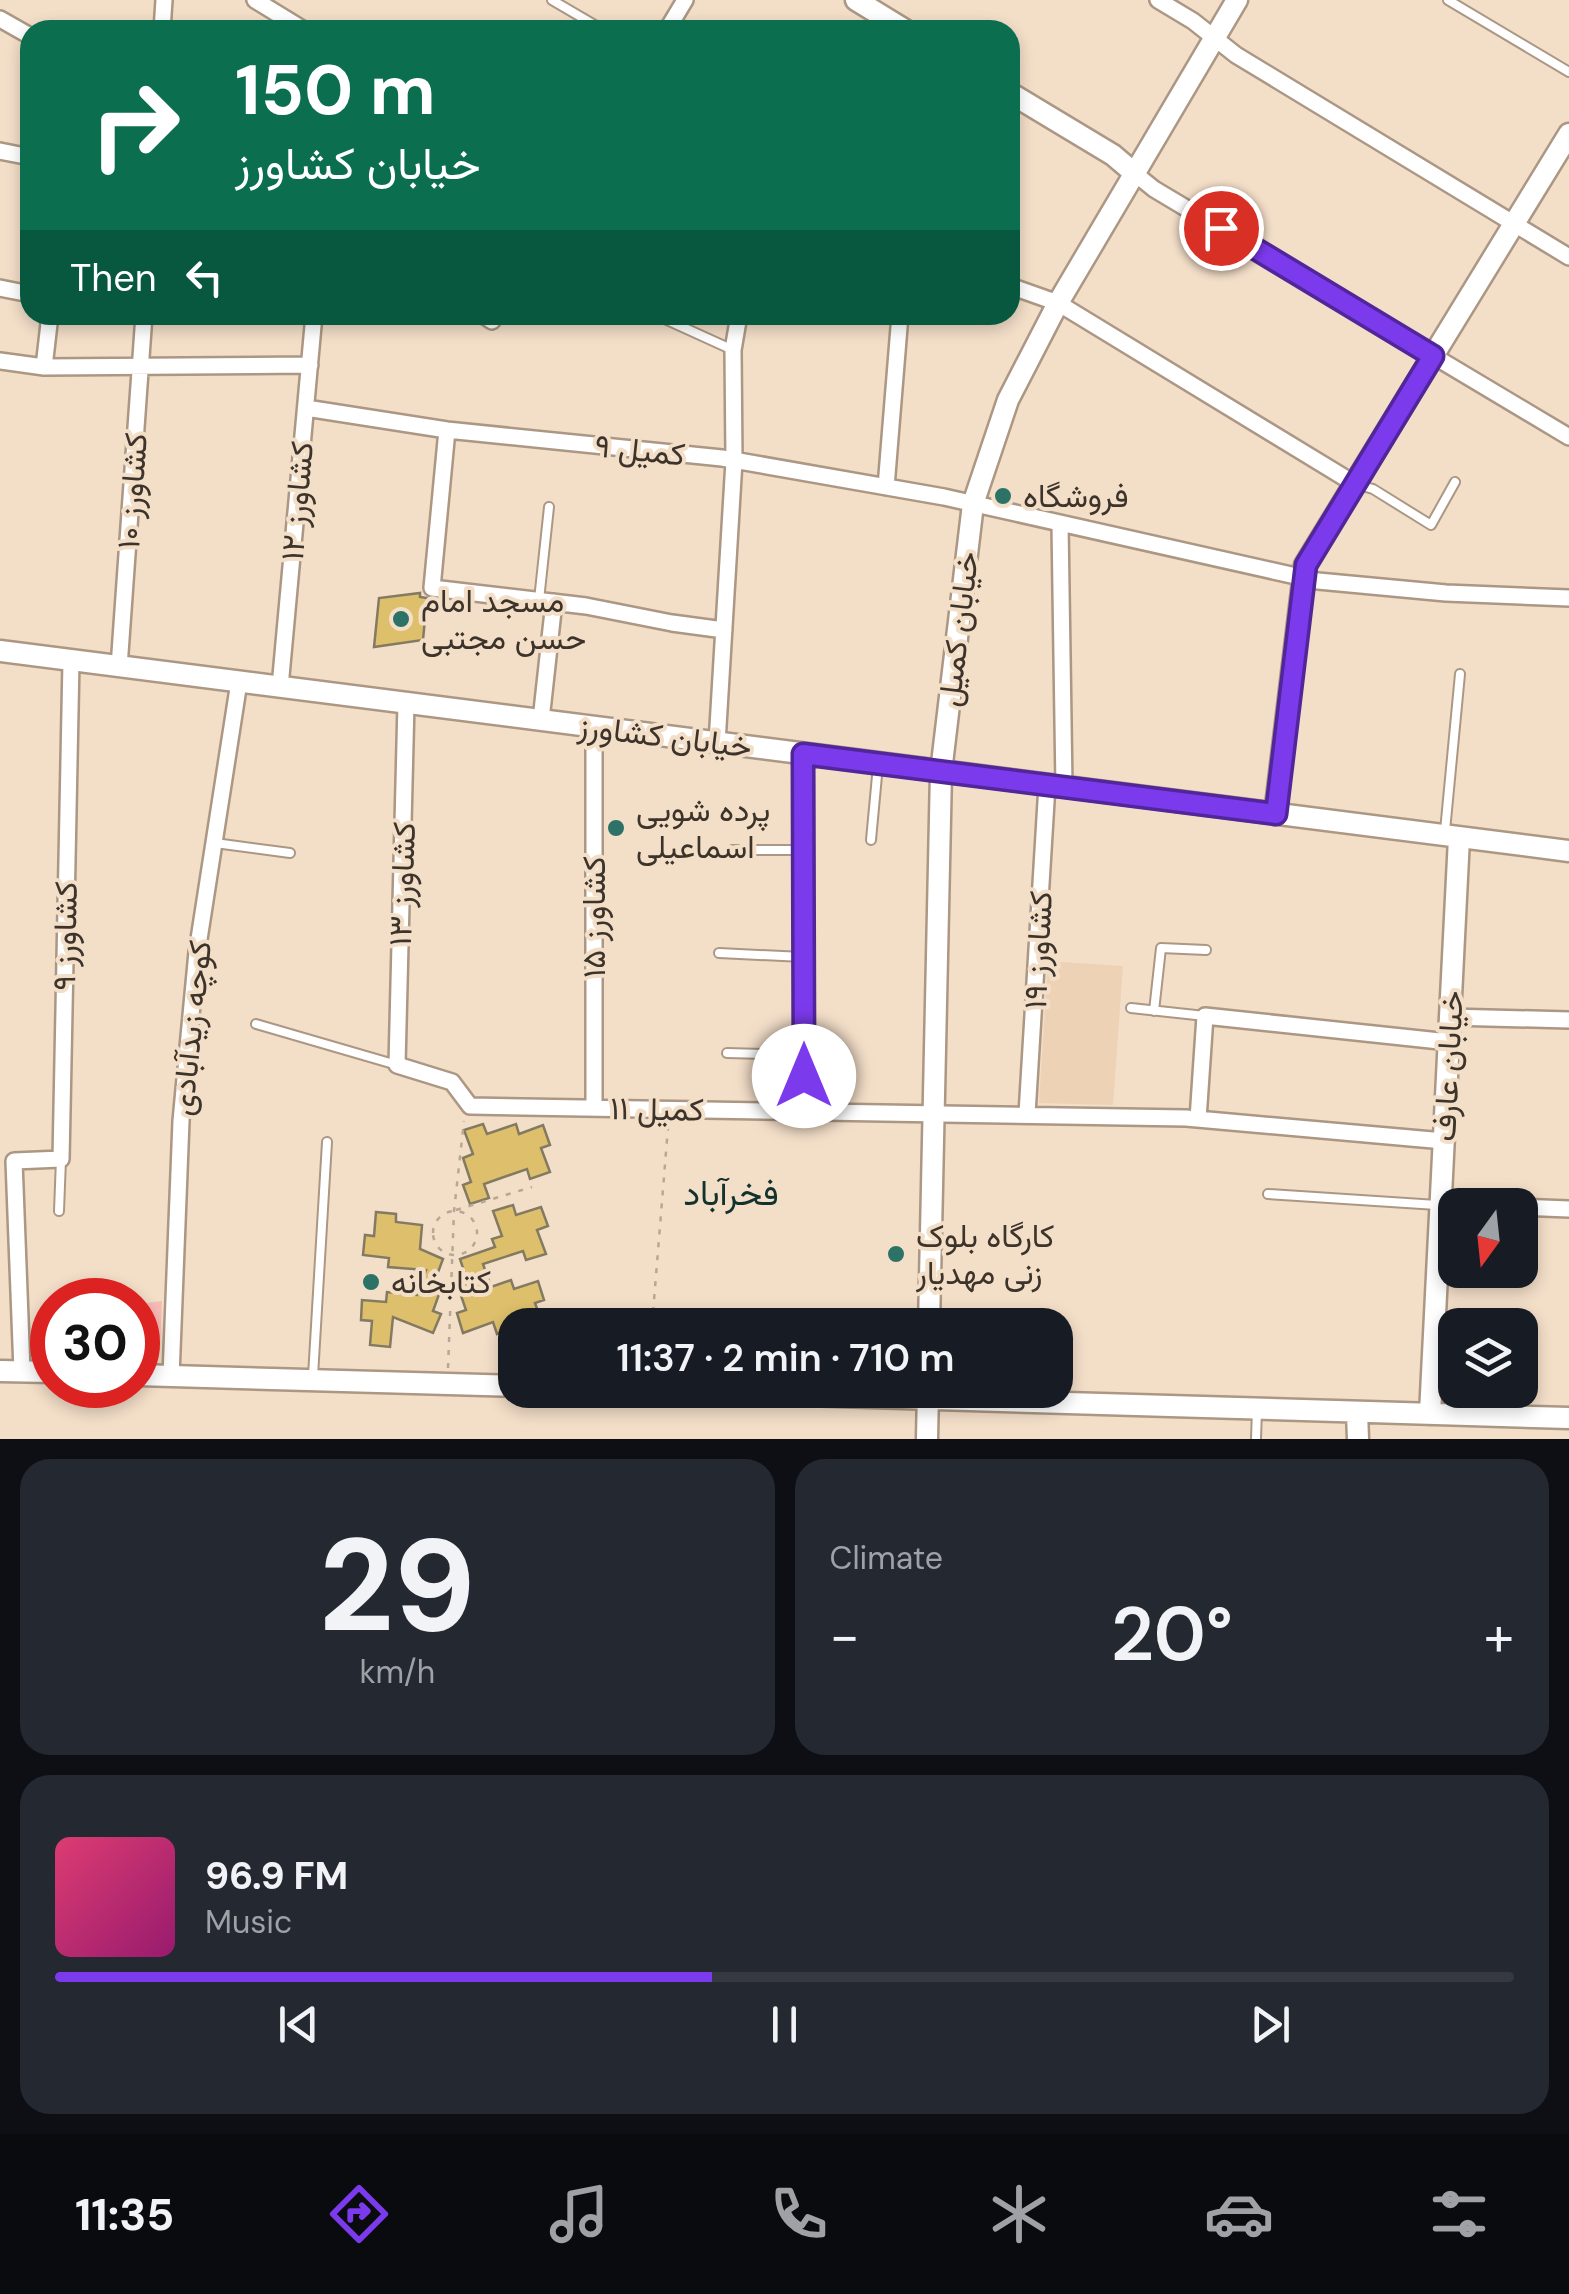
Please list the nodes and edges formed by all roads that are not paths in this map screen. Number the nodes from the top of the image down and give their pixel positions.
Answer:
1 (254, 0) edge
2 (552, 0) edge
3 (856, 0) edge
4 (1158, 0) edge
5 (1238, 0) edge
6 (1448, 0) edge
7 (287, 20) edge
8 (586, 20) edge
9 (889, 20) edge
10 (1215, 38) junction
11 (1569, 72) edge
12 (1020, 99) edge
13 (1569, 134) edge
14 (1133, 172) junction
15 (1515, 223) junction
16 (1569, 257) edge
17 (1020, 290) edge
18 (1058, 303) junction
19 (49, 325) edge
20 (143, 325) edge
21 (313, 325) edge
22 (678, 325) edge
23 (738, 325) edge
24 (899, 325) edge
25 (733, 350) junction
26 (1433, 356) junction
27 (0, 361) edge
28 (310, 365) junction
29 (141, 366) junction
30 (44, 367) junction
31 (306, 408) junction
32 (448, 430) junction
33 (1569, 436) edge
34 (734, 461) junction
35 (1454, 482) dead end
36 (1355, 484) junction
37 (886, 487) junction
38 (973, 504) junction
39 (549, 507) dead end
40 (1060, 524) junction
41 (1303, 577) junction
42 (1569, 598) edge
43 (547, 601) junction
44 (724, 630) junction
45 (0, 652) edge
46 (71, 660) junction
47 (119, 666) junction
48 (1460, 674) dead end
49 (239, 682) junction
50 (280, 687) junction
51 (406, 703) junction
52 (541, 720) junction
53 (594, 727) junction
54 (717, 743) junction
55 (803, 754) junction
56 (878, 764) junction
57 (942, 772) junction
58 (1056, 786) junction
59 (1276, 814) junction
60 (1452, 836) junction
61 (871, 840) dead end
62 (214, 843) junction
63 (732, 850) dead end
64 (803, 850) junction
65 (1569, 852) edge
66 (290, 853) dead end
67 (1206, 950) dead end
68 (719, 952) dead end
69 (804, 957) junction
70 (1131, 1008) dead end
71 (1154, 1010) junction
72 (1205, 1016) junction
73 (1450, 1017) junction
74 (1569, 1020) edge
75 (256, 1024) dead end
76 (1449, 1042) junction
77 (727, 1053) dead end
78 (804, 1054) junction
79 (397, 1065) junction
80 (594, 1108) junction
81 (804, 1111) junction
82 (932, 1113) junction
83 (1028, 1114) junction
84 (1198, 1119) junction
85 (1444, 1141) junction
86 (327, 1142) dead end
87 (60, 1159) junction
88 (9, 1169) edge
89 (1442, 1188) edge
90 (1268, 1194) dead end
91 (1438, 1205) edge
92 (1538, 1208) edge
93 (1569, 1209) edge
94 (59, 1211) dead end
95 (1438, 1262) edge
96 (929, 1308) edge
97 (0, 1371) edge
98 (22, 1371) junction
99 (30, 1371) edge
100 (160, 1376) edge
101 (171, 1376) junction
102 (312, 1380) junction
103 (498, 1386) edge
104 (1073, 1401) edge
105 (928, 1408) edge
106 (1256, 1409) junction
107 (1358, 1412) junction
108 (1430, 1414) junction
109 (1569, 1418) edge
110 (928, 1439) edge
111 (1256, 1439) edge
112 (1358, 1439) edge

1 - 7 street
2 - 8 lane
3 - 9 street
4 - 10 street
5 - 10 street, خیابان کمیل
6 - 11 lane
10 - 14 street, خیابان کمیل
10 - 15 street
12 - 14 street
13 - 15 street
14 - 18 street, خیابان کمیل
14 - 26 street
15 - 16 street
15 - 26 street
17 - 18 street
18 - 36 street
18 - 38 street, خیابان کمیل
19 - 30 street
20 - 29 street, کشاورز ۱۰
21 - 28 street, کشاورز ۱۲
22 - 25 lane
23 - 25 street
24 - 37 street
25 - 34 street
26 - 33 street
26 - 36 street
27 - 30 street
28 - 29 street
28 - 31 street, کشاورز ۱۲
29 - 30 street
29 - 47 street, کشاورز ۱۰
31 - 32 street, کمیل ۹
31 - 50 street, کشاورز ۱۲
32 - 34 street, کمیل ۹
32 - 43 street
34 - 37 street, کمیل ۹
34 - 44 street
35 - 36 lane
36 - 41 street
37 - 38 street, کمیل ۹
38 - 40 street, کمیل ۹
38 - 57 street, خیابان کمیل
39 - 43 lane
40 - 41 street, کمیل ۹
40 - 58 street, کشاورز ۱۹
41 - 42 street, کمیل ۹
41 - 59 street
43 - 44 street
43 - 52 street
44 - 54 street
45 - 46 street, خیابان کشاورز
46 - 47 street, خیابان کشاورز
46 - 87 street, کشاورز ۹
47 - 49 street, خیابان کشاورز
48 - 60 lane
49 - 50 street, خیابان کشاورز
49 - 62 street, کوچه زیدآبادی
50 - 51 street, خیابان کشاورز
51 - 52 street, خیابان کشاورز
51 - 79 street, کشاورز ۱۳
52 - 53 street, خیابان کشاورز
53 - 54 street, خیابان کشاورز
53 - 80 street, کشاورز ۱۵
54 - 55 street, خیابان کشاورز
55 - 56 street, خیابان کشاورز
55 - 64 street
56 - 57 street, خیابان کشاورز
56 - 61 lane
57 - 58 street, خیابان کشاورز
57 - 82 street, خیابان کمیل
58 - 59 street, خیابان کشاورز
58 - 83 street, کشاورز ۱۹
59 - 60 street, خیابان کشاورز
60 - 65 street, خیابان کشاورز
60 - 73 street, خیابان عارف
62 - 66 lane
62 - 101 street, کوچه زیدآبادی
63 - 64 lane
64 - 69 street
67 - 71 lane
68 - 69 lane
69 - 78 street
70 - 71 lane
71 - 72 lane
72 - 76 street
72 - 84 street
73 - 74 street
73 - 76 street, خیابان عارف
75 - 79 lane
76 - 85 street, خیابان عارف
77 - 78 lane
78 - 81 street
79 - 80 street, کمیل ۱۱
80 - 81 street, کمیل ۱۱
81 - 82 street, کمیل ۱۱
82 - 83 street, کمیل ۱۱
82 - 96 street, خیابان کمیل
83 - 84 street, کمیل ۱۱
84 - 85 street, کمیل ۱۱
85 - 89 street, خیابان عارف
86 - 102 lane
87 - 88 street
87 - 94 lane, کشاورز ۹
88 - 98 street
90 - 91 lane
92 - 93 street
95 - 108 street, خیابان عارف
97 - 98 street
98 - 99 street
100 - 101 street
101 - 102 street
102 - 103 street
104 - 106 street
105 - 110 street
106 - 107 street
106 - 111 lane
107 - 108 street
107 - 112 street
108 - 109 street

